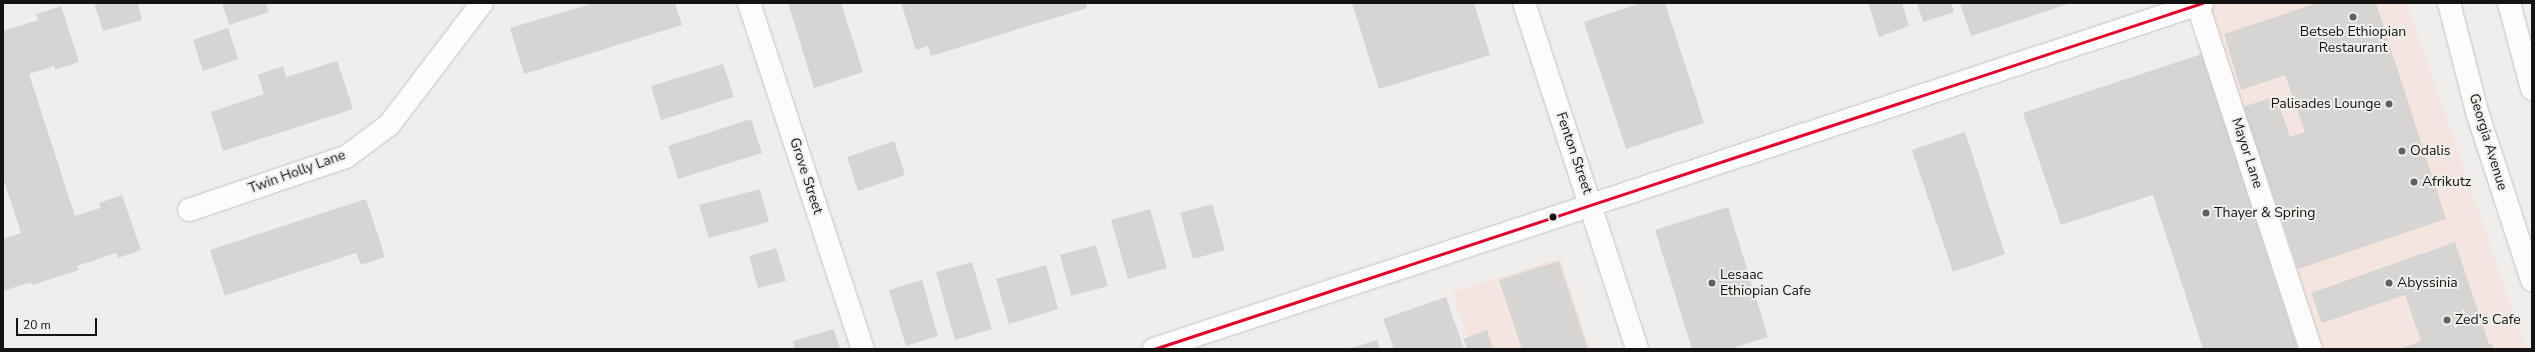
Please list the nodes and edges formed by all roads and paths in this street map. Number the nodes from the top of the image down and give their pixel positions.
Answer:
1 (482, 3) edge
2 (749, 3) edge
3 (1524, 3) edge
4 (2199, 3) edge
5 (2449, 3) edge
6 (2508, 3) edge
7 (2532, 89) edge
8 (1592, 205) junction
9 (189, 210) dead end
10 (2532, 280) edge
11 (863, 349) edge
12 (1154, 349) edge
13 (1637, 349) edge
14 (2311, 349) edge

1 - 9 main road, Twin Holly Lane
2 - 11 main road, Grove Street
3 - 8 main road, Fenton Street
4 - 8 main road
4 - 14 main road, Mayor Lane
5 - 10 main road, Georgia Avenue
6 - 7 main road
8 - 12 main road
8 - 13 main road, Fenton Street

